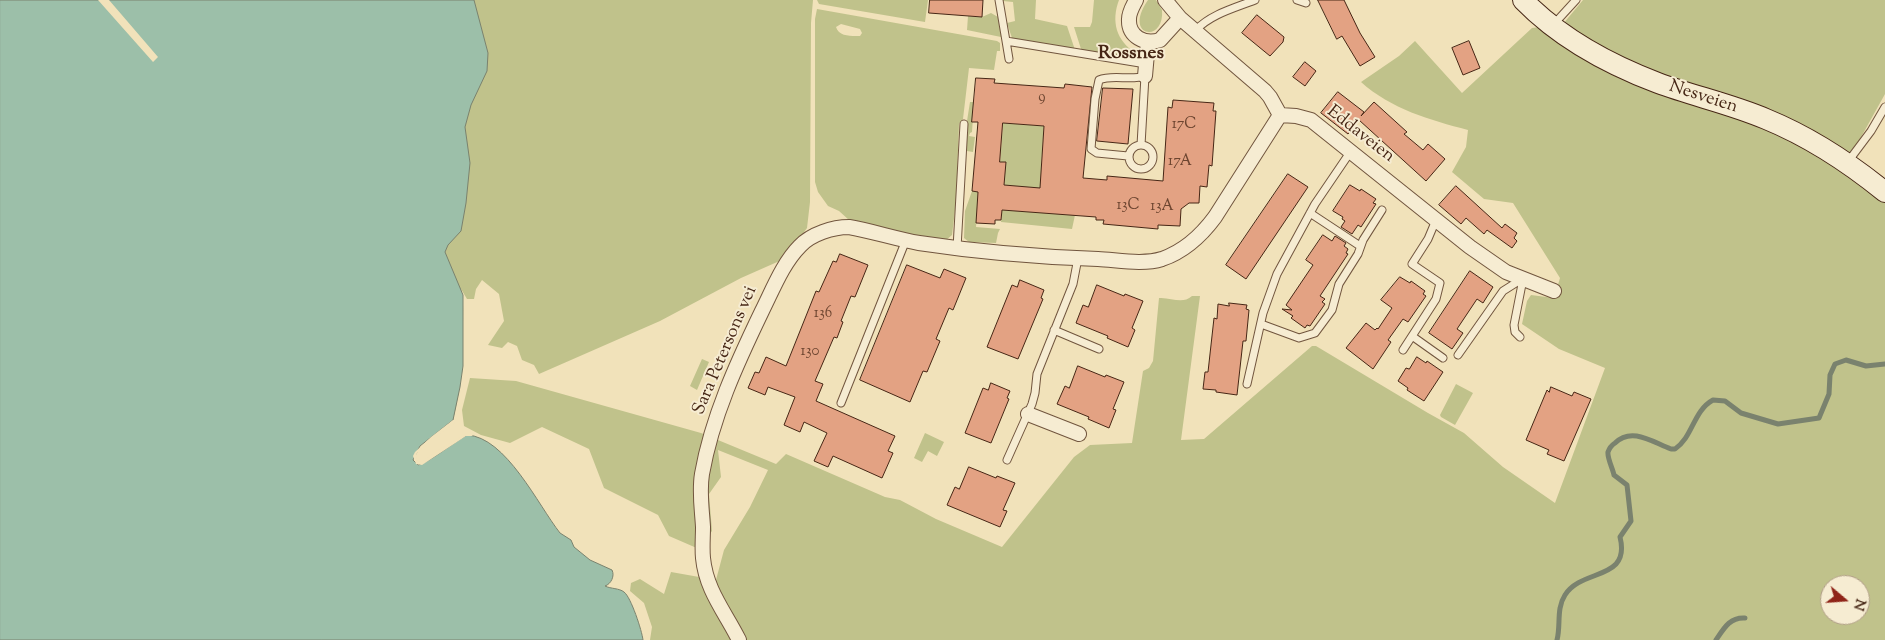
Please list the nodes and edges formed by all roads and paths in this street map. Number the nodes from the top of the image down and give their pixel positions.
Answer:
1 (999, 0) edge
2 (1136, 0) edge
3 (1164, 0) edge
4 (1255, 0) edge
5 (1297, 0) edge
6 (1523, 0) edge
7 (1576, 0) edge
8 (1306, 3) dead end
9 (1180, 18) junction
10 (1552, 26) junction
11 (1196, 30) junction
12 (1006, 41) junction
13 (1148, 42) junction
14 (1009, 59) dead end
15 (1145, 70) junction
16 (1885, 107) edge
17 (1280, 115) junction
18 (964, 124) dead end
19 (1141, 144) junction
20 (1351, 151) junction
21 (1128, 156) junction
22 (1847, 163) junction
23 (1885, 192) edge
24 (1382, 210) dead end
25 (1310, 213) junction
26 (1436, 220) junction
27 (906, 240) junction
28 (1360, 246) junction
29 (957, 248) junction
30 (1078, 258) junction
31 (1523, 279) junction
32 (1554, 291) dead end
33 (1261, 324) junction
34 (1054, 330) junction
35 (1412, 336) junction
36 (1520, 337) dead end
37 (1099, 349) dead end
38 (1403, 350) dead end
39 (1458, 355) dead end
40 (1443, 358) dead end
41 (1247, 384) dead end
42 (841, 403) dead end
43 (1028, 414) junction
44 (1079, 434) dead end
45 (1006, 460) dead end
46 (739, 640) edge

1 - 12 lane
2 - 13 street
3 - 9 street
4 - 11 lane
5 - 8 lane
6 - 10 main road, Nesveien
7 - 10 lane
9 - 11 street
9 - 13 street
10 - 22 main road, Nesveien
11 - 17 street
12 - 14 lane
12 - 15 lane
13 - 15 street
15 - 19 lane
15 - 21 lane
16 - 22 lane
17 - 20 street, Eddaveien
17 - 30 street, Sara Petersons vei
18 - 29 lane
19 - 21 lane
19 - 21 lane
20 - 25 lane
20 - 26 street, Eddaveien
22 - 23 main road, Nesveien
24 - 28 lane
25 - 28 lane
25 - 33 lane
26 - 31 street, Eddaveien
26 - 35 lane
27 - 29 street, Sara Petersons vei
27 - 42 lane
27 - 46 street, Sara Petersons vei
28 - 33 lane
29 - 30 street, Sara Petersons vei
30 - 34 lane
31 - 32 street, Eddaveien
31 - 36 lane
31 - 39 lane
33 - 41 lane
34 - 37 lane
34 - 43 lane
35 - 38 lane
35 - 40 lane
43 - 44 street
43 - 45 lane

